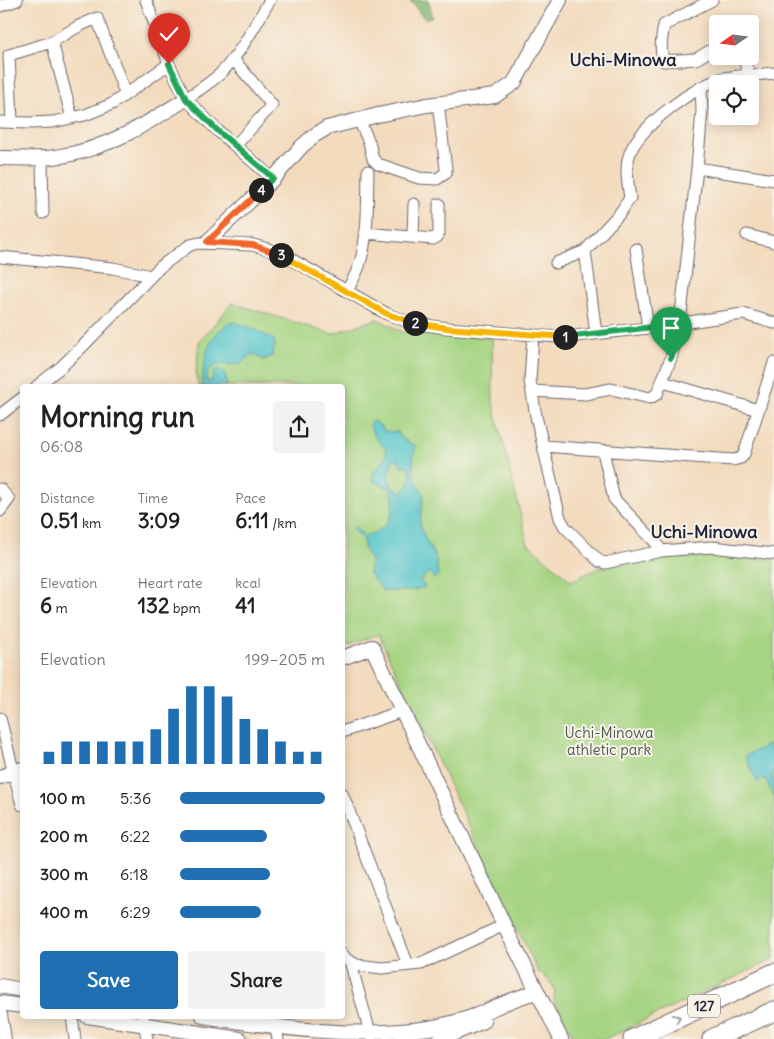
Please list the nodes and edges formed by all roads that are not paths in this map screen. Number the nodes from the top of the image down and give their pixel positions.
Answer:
1 (18, 0) edge
2 (146, 0) edge
3 (270, 0) edge
4 (560, 0) edge
5 (712, 0) edge
6 (0, 6) edge
7 (52, 42) junction
8 (709, 51) edge
9 (233, 59) junction
10 (169, 64) junction
11 (746, 65) edge
12 (774, 74) edge
13 (750, 75) joint
14 (709, 84) edge
15 (701, 87) junction
16 (125, 93) junction
17 (186, 99) junction
18 (438, 103) junction
19 (72, 118) junction
20 (359, 120) junction
21 (6, 122) edge
22 (235, 146) junction
23 (0, 158) edge
24 (42, 159) junction
25 (697, 168) junction
26 (368, 171) dead end
27 (273, 178) junction
28 (774, 180) edge
29 (414, 204) dead end
30 (439, 204) dead end
31 (43, 213) dead end
32 (365, 233) junction
33 (747, 235) dead end
34 (413, 237) junction
35 (207, 242) junction
36 (774, 242) edge
37 (585, 250) junction
38 (636, 250) dead end
39 (0, 257) edge
40 (556, 263) dead end
41 (151, 276) junction
42 (347, 291) junction
43 (774, 323) edge
44 (680, 324) junction
45 (648, 328) junction
46 (596, 334) junction
47 (533, 335) junction
48 (774, 364) edge
49 (663, 382) junction
50 (40, 384) edge
51 (532, 392) junction
52 (20, 400) edge
53 (758, 410) junction
54 (0, 416) edge
55 (544, 446) junction
56 (603, 451) junction
57 (0, 489) edge
58 (0, 511) edge
59 (661, 551) junction
60 (774, 554) edge
61 (345, 657) edge
62 (402, 711) junction
63 (0, 718) edge
64 (345, 731) edge
65 (18, 770) edge
66 (0, 777) edge
67 (20, 788) edge
68 (345, 801) edge
69 (504, 925) junction
70 (346, 957) edge
71 (408, 965) junction
72 (774, 973) edge
73 (0, 986) edge
74 (20, 990) edge
75 (537, 992) junction
76 (0, 1003) edge
77 (20, 1006) edge
78 (774, 1011) edge
79 (0, 1015) edge
80 (72, 1019) edge
81 (121, 1019) edge
82 (205, 1019) edge
83 (222, 1019) edge
84 (144, 1021) edge
85 (276, 1028) edge
86 (208, 1037) edge
87 (379, 1037) edge
88 (4, 1039) edge
89 (75, 1039) edge
90 (147, 1039) edge
91 (240, 1039) edge
92 (440, 1039) edge
93 (561, 1039) edge
94 (633, 1039) edge
95 (712, 1039) edge

1 - 6 street
2 - 10 street
3 - 9 street
4 - 18 street
5 - 8 street
7 - 16 street
7 - 19 street
7 - 21 street
9 - 17 street
9 - 22 street
10 - 16 street
10 - 17 street
11 - 13 street
12 - 13 street
14 - 15 street
15 - 25 street
15 - 37 street
16 - 19 street
17 - 22 street
17 - 24 street
18 - 20 street
18 - 20 street
19 - 21 street
20 - 27 street
22 - 27 street
23 - 24 street
24 - 31 street
25 - 28 street
25 - 44 street
26 - 32 street
27 - 35 street
29 - 34 street
30 - 34 street
32 - 34 street
32 - 42 street
33 - 36 street
35 - 41 street
35 - 42 street
37 - 40 street
37 - 46 street
38 - 45 street
39 - 41 street
41 - 50 street
42 - 47 street
43 - 44 street
44 - 45 street
44 - 49 street
45 - 46 street
46 - 47 street
47 - 51 street
48 - 53 street
49 - 51 street
49 - 53 street
51 - 55 street
52 - 54 street
53 - 56 street
55 - 56 street
55 - 59 street
56 - 59 street
57 - 58 street
59 - 60 street
61 - 62 street
62 - 64 street
62 - 69 street
63 - 65 street
65 - 66 street
65 - 67 street
68 - 71 street
69 - 71 street
69 - 75 street
70 - 71 street
70 - 87 street
94 -> 72 highway, 127
73 - 74 street
75 - 87 street
75 - 92 street
75 - 93 street
76 - 77 street
78 - 95 highway, 127
79 - 88 street
80 - 89 street
81 - 84 street
82 - 86 street
83 - 85 street
84 - 86 street
84 - 90 street
85 - 87 street
86 - 91 street

